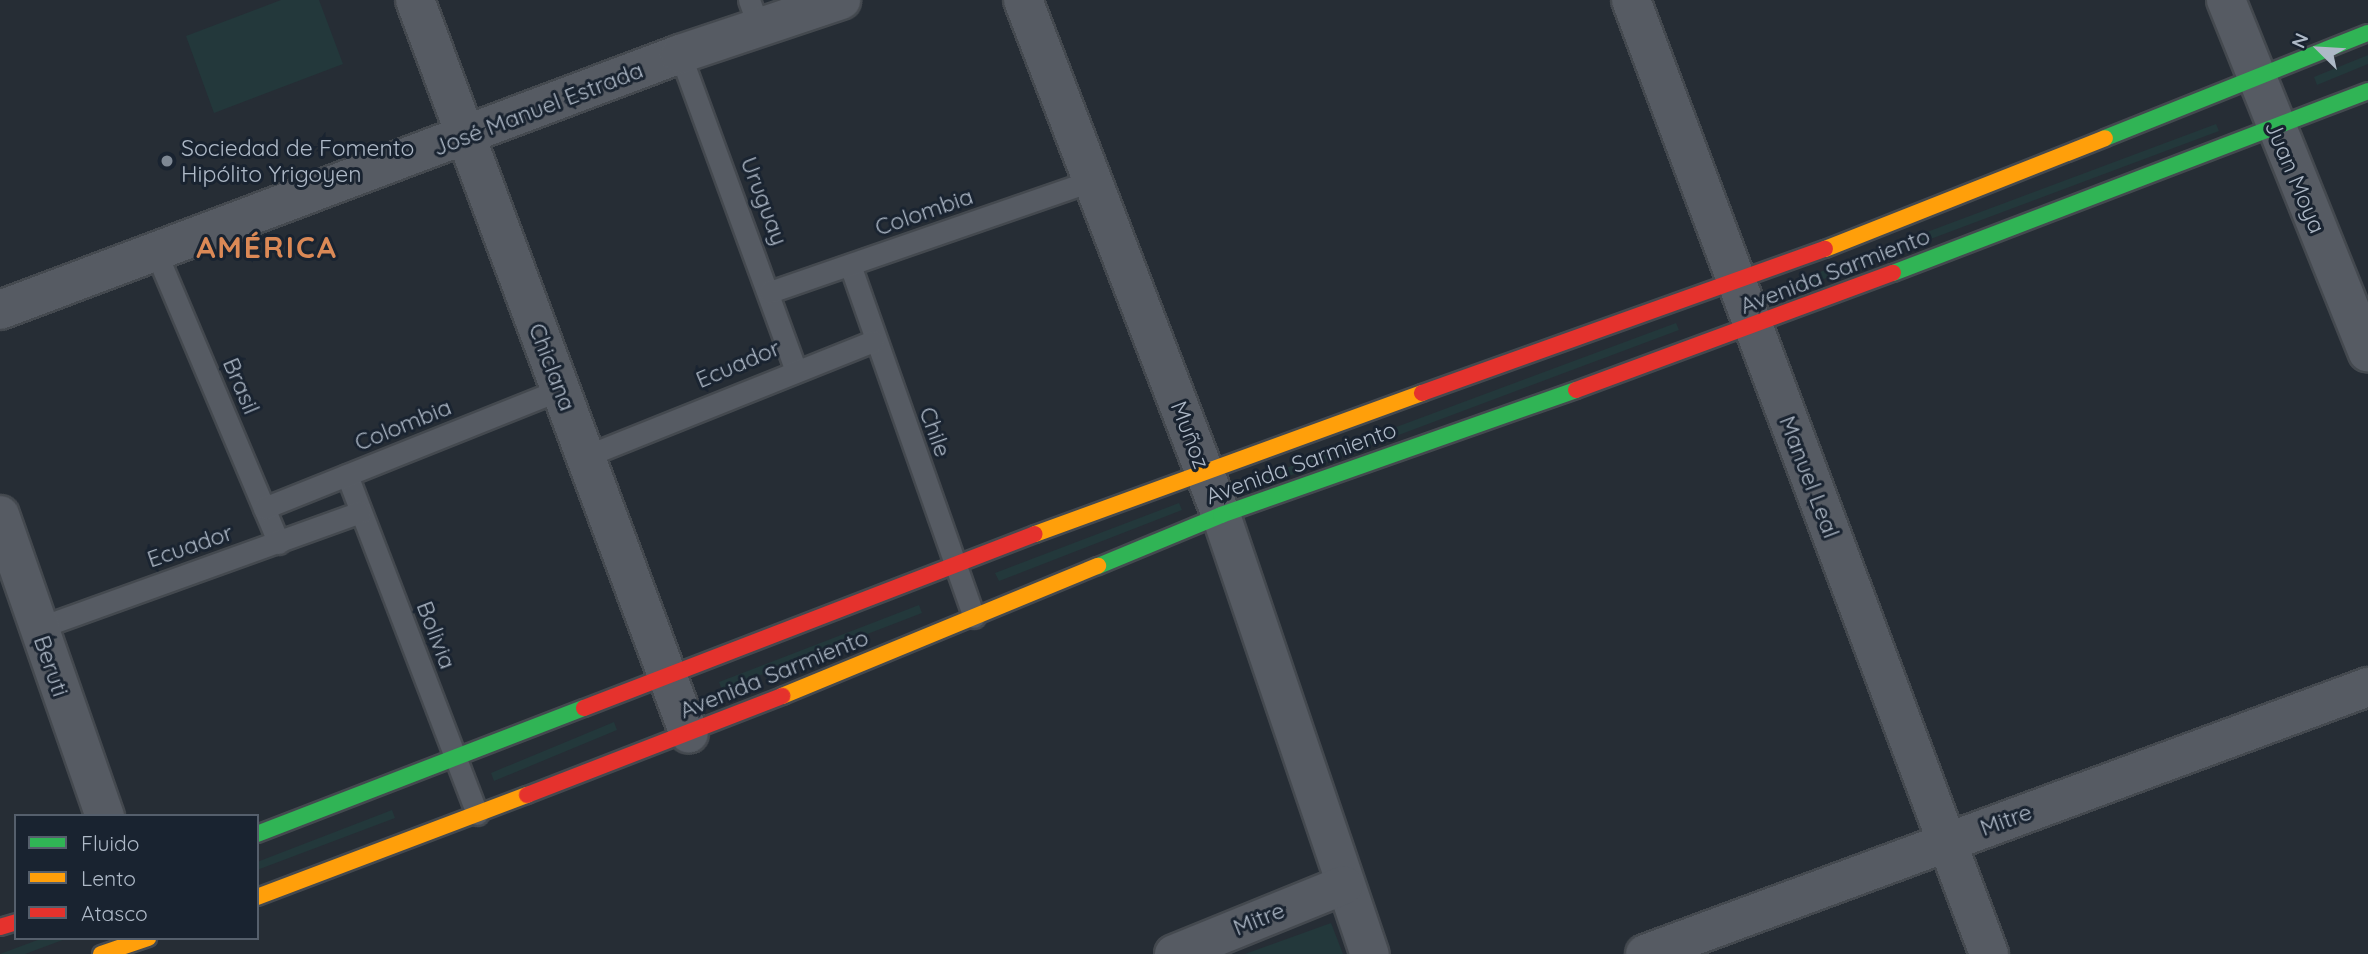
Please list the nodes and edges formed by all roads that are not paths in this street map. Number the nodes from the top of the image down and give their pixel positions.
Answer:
1 (415, 0) edge
2 (841, 0) edge
3 (1023, 0) edge
4 (1631, 0) edge
5 (2226, 0) edge
6 (754, 14) edge
7 (2368, 33) edge
8 (680, 54) junction
9 (2253, 79) junction
10 (2368, 91) edge
11 (2276, 130) junction
12 (464, 138) junction
13 (1094, 180) junction
14 (155, 250) junction
15 (850, 265) junction
16 (1737, 284) junction
17 (769, 292) junction
18 (0, 310) edge
19 (1753, 327) junction
20 (873, 341) junction
21 (2368, 353) edge
22 (795, 369) junction
23 (561, 389) junction
24 (586, 456) junction
25 (1203, 469) junction
26 (347, 475) junction
27 (264, 508) junction
28 (359, 512) junction
29 (0, 515) edge
30 (1221, 515) junction
31 (279, 543) junction
32 (957, 568) junction
33 (12, 586) edge
34 (974, 617) junction
35 (38, 628) junction
36 (671, 679) junction
37 (2368, 687) edge
38 (689, 734) junction
39 (457, 760) junction
40 (103, 814) edge
41 (477, 814) junction
42 (259, 833) edge
43 (1947, 842) junction
44 (1344, 885) junction
45 (259, 896) edge
46 (142, 940) edge
47 (101, 954) edge
48 (1174, 954) edge
49 (1370, 954) edge
50 (1645, 954) edge
51 (1989, 954) edge

1 - 12 street, Chiclana
2 - 6 street, José Manuel Estrada
3 - 13 street, Muñoz
4 - 16 street, Manuel Leal
5 - 9 street, Juan Moya
6 - 8 street, José Manuel Estrada
7 - 9 main road, Avenida Sarmiento
8 - 12 street, José Manuel Estrada
8 - 17 lane, Uruguay
9 - 11 street, Juan Moya
9 - 16 main road, Avenida Sarmiento
10 - 11 main road, Avenida Sarmiento
11 - 19 main road, Avenida Sarmiento
11 - 21 street, Juan Moya
12 - 14 street, José Manuel Estrada
12 - 23 street, Chiclana
13 - 15 lane, Colombia
13 - 25 street, Muñoz
14 - 18 street, José Manuel Estrada
14 - 27 lane, Brasil
15 - 17 lane, Colombia
15 - 20 lane, Chile
16 - 19 street, Manuel Leal
16 - 25 main road, Avenida Sarmiento
17 - 22 lane, Uruguay
19 - 30 main road, Avenida Sarmiento
19 - 43 street, Manuel Leal
20 - 22 lane, Ecuador
20 - 32 lane, Chile
22 - 24 lane, Ecuador
23 - 24 street, Chiclana
23 - 26 lane, Colombia
24 - 36 street, Chiclana
25 - 30 street, Muñoz
25 - 32 main road, Avenida Sarmiento
26 - 27 lane, Colombia
26 - 28 lane, Bolivia
27 - 31 lane, Brasil
28 - 31 lane, Ecuador
28 - 39 lane, Bolivia
29 - 33 street, Beruti
30 - 34 main road, Avenida Sarmiento
30 - 44 street, Muñoz
31 - 35 lane, Ecuador
32 - 34 lane, Chile
32 - 36 main road, Avenida Sarmiento
33 - 35 street, Beruti
34 - 38 main road, Avenida Sarmiento
35 - 40 street, Beruti
36 - 38 street, Chiclana
36 - 39 main road, Avenida Sarmiento
37 - 43 street, Mitre
38 - 41 main road, Avenida Sarmiento
39 - 41 lane, Bolivia
39 - 42 main road, Avenida Sarmiento
41 - 45 main road, Avenida Sarmiento
43 - 50 street, Mitre
43 - 51 street, Manuel Leal
44 - 48 street, Mitre
44 - 49 street, Muñoz
46 - 47 main road

